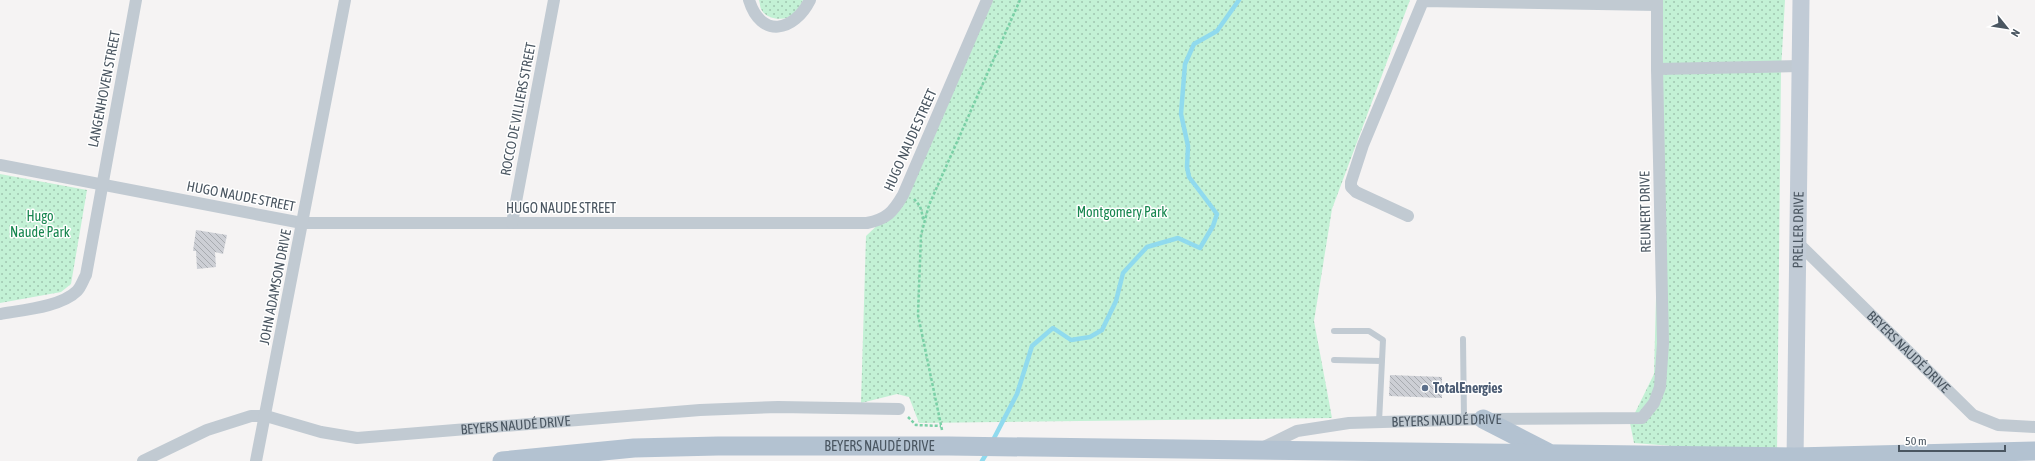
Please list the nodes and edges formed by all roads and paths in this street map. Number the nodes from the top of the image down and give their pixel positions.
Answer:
1 (136, 0) edge
2 (345, 0) edge
3 (554, 0) edge
4 (749, 0) edge
5 (810, 0) edge
6 (987, 0) edge
7 (1020, 0) edge
8 (1423, 0) edge
9 (1800, 0) edge
10 (1657, 2) edge
11 (1800, 66) junction
12 (1657, 69) junction
13 (0, 165) edge
14 (102, 184) junction
15 (906, 189) junction
16 (1408, 216) dead end
17 (925, 222) junction
18 (302, 223) junction
19 (512, 224) junction
20 (1798, 243) junction
21 (0, 314) edge
22 (1334, 332) dead end
23 (1463, 339) dead end
24 (1334, 360) dead end
25 (1382, 361) junction
26 (899, 408) joint
27 (266, 416) junction
28 (1642, 418) joint
29 (1464, 419) junction
30 (1483, 419) junction
31 (1379, 422) junction
32 (2035, 427) edge
33 (1256, 450) junction
34 (2035, 451) edge
35 (1550, 454) junction
36 (1352, 456) edge
37 (1461, 457) edge
38 (1795, 459) edge
39 (143, 461) edge
40 (256, 461) edge
41 (502, 461) edge

1 - 14 street, LANGENHOVEN STREET
2 - 18 street, JOHN ADAMSON DRIVE
3 - 19 street, ROCCO DE VILLIERS STREET
4 - 5 street
6 - 15 street, HUGO NAUDE STREET
7 - 17 path
8 - 10 street
8 - 16 street
9 - 11 main road, PRELLER DRIVE
10 - 12 street, REUNERT DRIVE
11 - 12 street
11 - 20 main road, PRELLER DRIVE
12 - 28 street, REUNERT DRIVE
13 - 14 street, HUGO NAUDE STREET
14 - 18 street, HUGO NAUDE STREET
14 - 21 street, LANGENHOVEN STREET
15 - 17 path
15 - 19 street, HUGO NAUDE STREET
17 - 26 path
18 - 19 street, HUGO NAUDE STREET
18 - 27 street, JOHN ADAMSON DRIVE
20 - 32 street, BEYERS NAUDÉ DRIVE
20 - 38 main road, PRELLER DRIVE
22 - 25 lane
23 - 29 lane
24 - 25 lane
25 - 31 lane
26 - 27 street, BEYERS NAUDÉ DRIVE
27 - 39 street, BEYERS NAUDÉ DRIVE
27 - 40 street, JOHN ADAMSON DRIVE
28 - 30 street, BEYERS NAUDÉ DRIVE
29 - 30 street, BEYERS NAUDÉ DRIVE
29 - 31 street, BEYERS NAUDÉ DRIVE
30 - 35 main road
31 - 33 street, BEYERS NAUDÉ DRIVE
33 - 36 main road, BEYERS NAUDÉ DRIVE
33 - 41 main road, BEYERS NAUDÉ DRIVE
34 - 38 main road, BEYERS NAUDÉ DRIVE
35 - 37 main road, BEYERS NAUDÉ DRIVE
35 - 38 main road, BEYERS NAUDÉ DRIVE
36 - 37 main road, BEYERS NAUDÉ DRIVE

